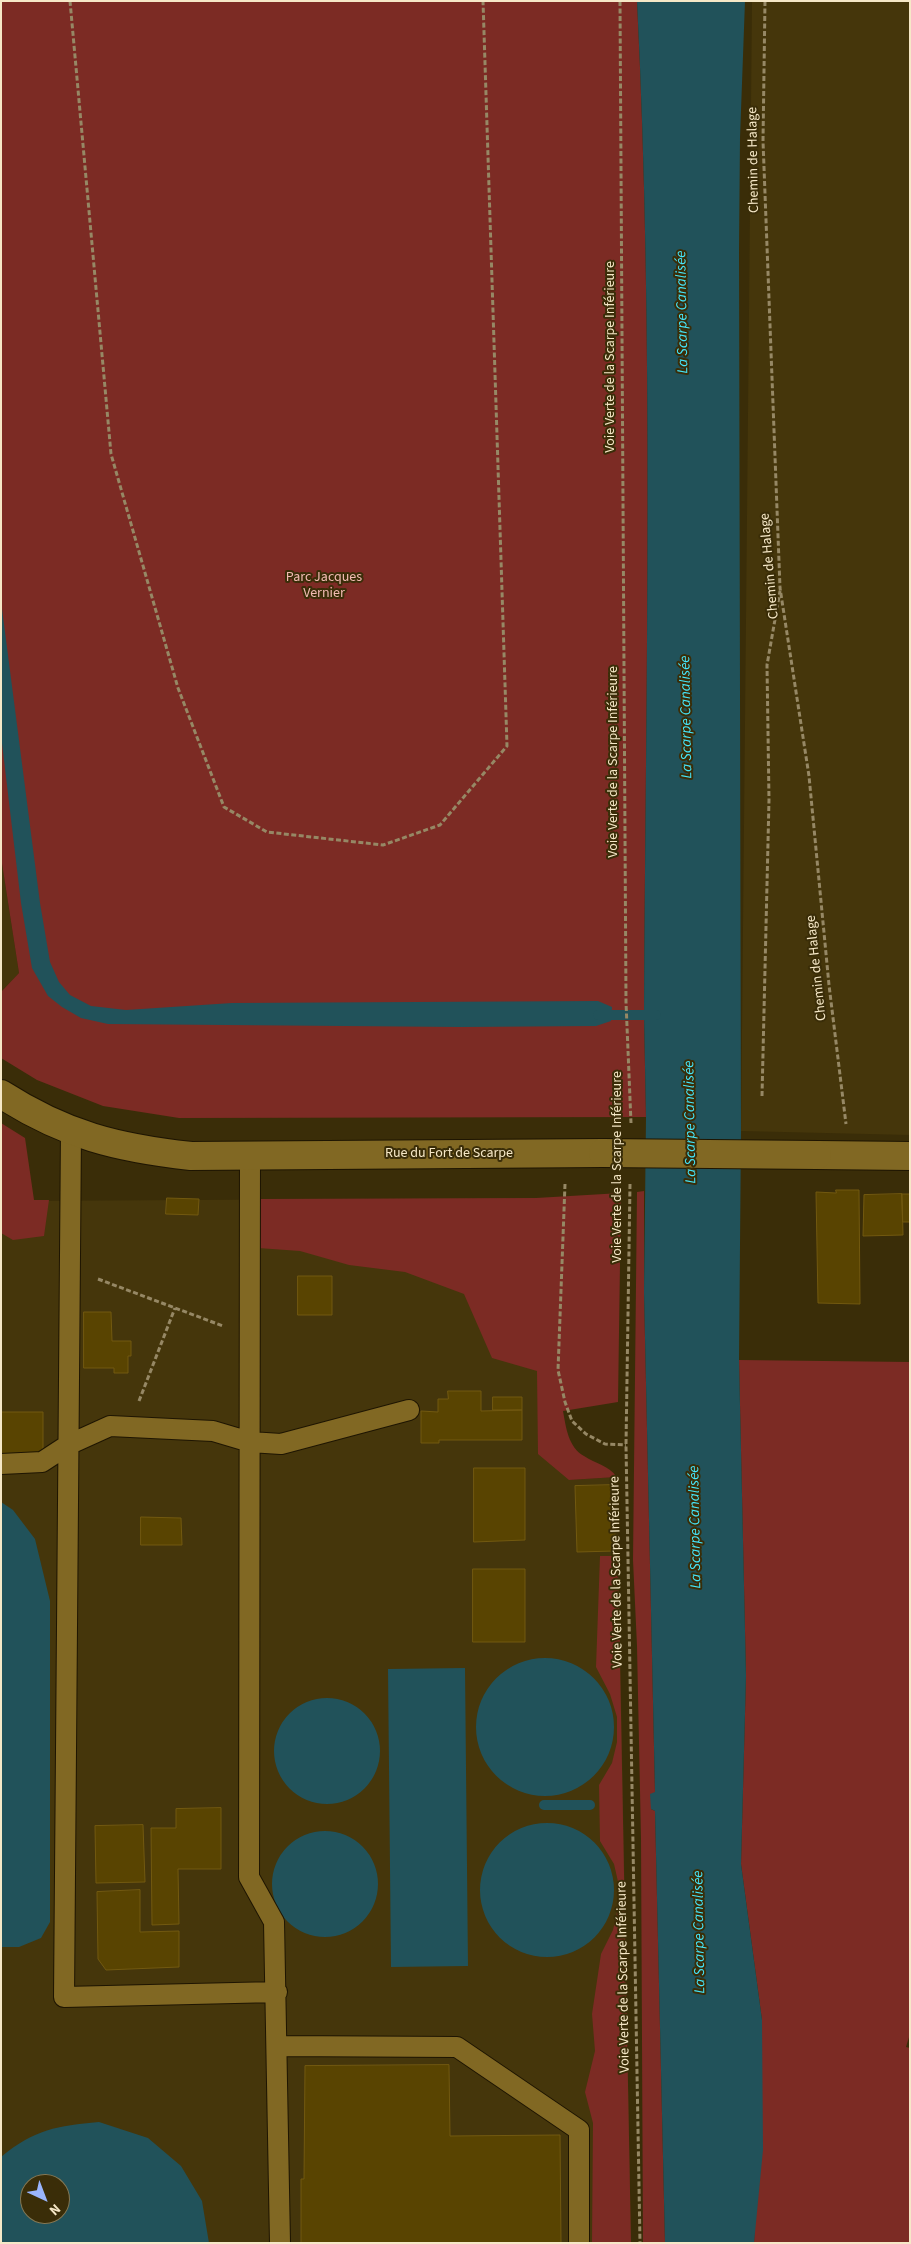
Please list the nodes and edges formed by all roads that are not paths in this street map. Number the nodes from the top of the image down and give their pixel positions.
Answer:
1 (1, 1094) edge
2 (71, 1131) junction
3 (250, 1155) junction
4 (910, 1156) edge
5 (409, 1410) dead end
6 (250, 1442) junction
7 (68, 1445) junction
8 (1, 1464) edge
9 (277, 1992) junction
10 (277, 2046) junction
11 (280, 2243) edge
12 (580, 2243) edge

1 - 2 main road, Rue du Fort de Scarpe
2 - 3 main road, Rue du Fort de Scarpe
2 - 7 lane
3 - 4 main road, Rue du Fort de Scarpe, bridge
3 - 6 lane
5 - 6 lane
6 - 7 lane
6 - 9 lane
7 - 8 lane
7 - 9 lane
9 - 10 lane
10 - 11 lane
10 - 12 lane

